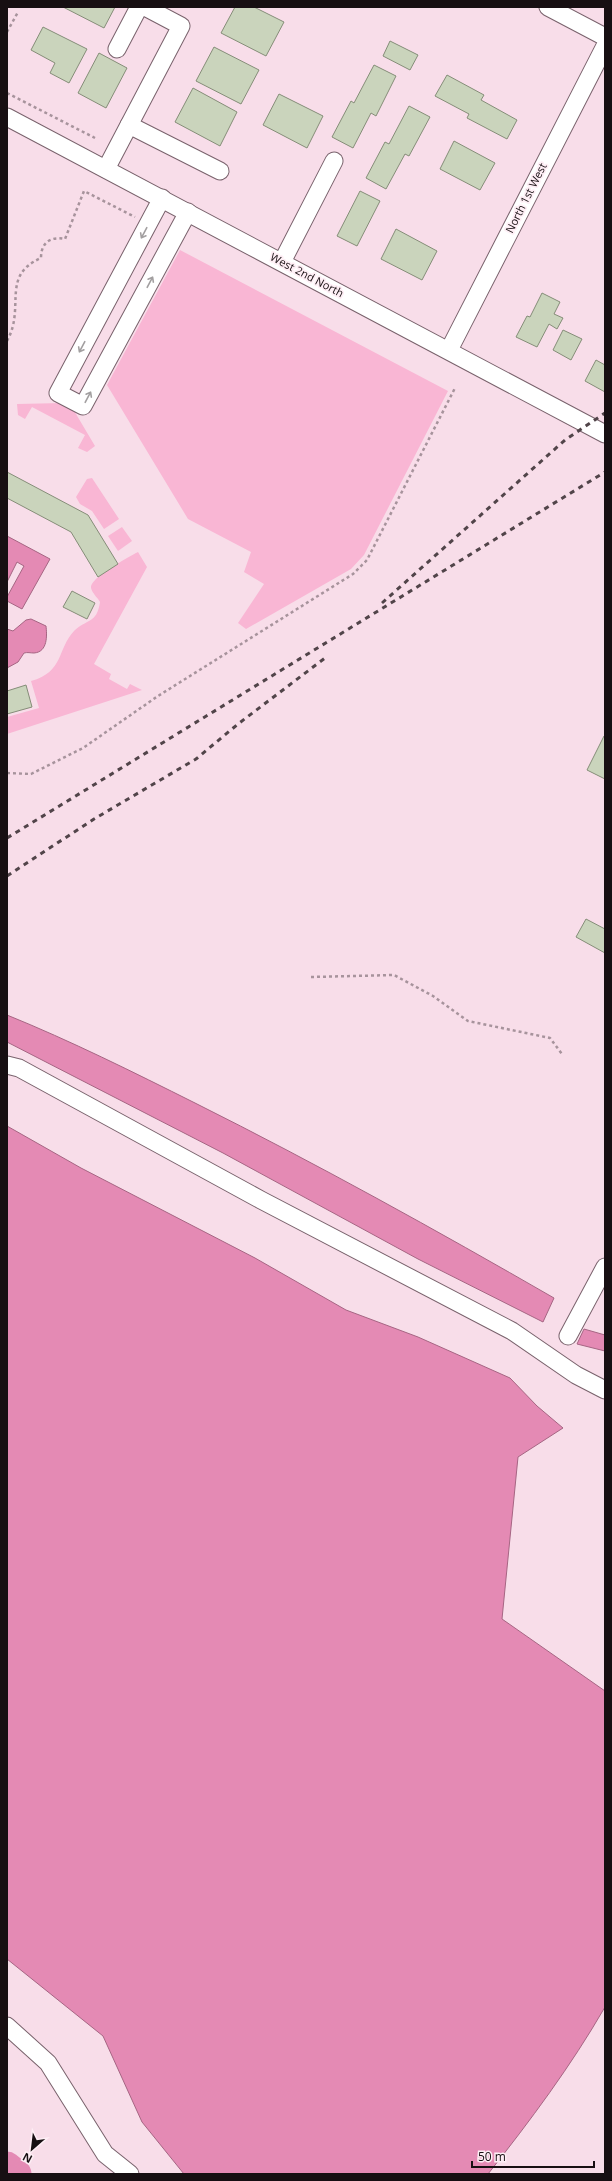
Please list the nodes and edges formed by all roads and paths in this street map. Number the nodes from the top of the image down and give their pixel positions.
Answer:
1 (139, 7) edge
2 (145, 7) edge
3 (548, 7) edge
4 (18, 12) dead end
5 (7, 32) edge
6 (605, 37) edge
7 (605, 46) edge
8 (117, 49) dead end
9 (7, 93) edge
10 (7, 117) edge
11 (129, 125) junction
12 (95, 138) dead end
13 (334, 161) dead end
14 (106, 169) junction
15 (220, 171) dead end
16 (162, 198) junction
17 (188, 212) junction
18 (138, 219) dead end
19 (282, 262) junction
20 (12, 286) dead end
21 (11, 295) dead end
22 (7, 340) edge
23 (449, 350) junction
24 (455, 388) dead end
25 (605, 434) edge
26 (7, 773) edge
27 (311, 977) dead end
28 (562, 1054) dead end
29 (7, 1065) edge
30 (605, 1267) edge
31 (568, 1336) dead end
32 (605, 1390) edge
33 (7, 2026) edge
34 (130, 2174) edge

1 - 8 street
2 - 11 street
3 - 6 street
4 - 5 path
7 - 23 street, North 1st West
9 - 12 path
10 - 14 street, West 2nd North
11 - 14 street
11 - 15 street
13 - 19 street
14 - 16 street, West 2nd North
16 - 17 street, West 2nd North
16 -> 17 street
17 - 19 street, West 2nd North
18 - 20 path
19 - 23 street, West 2nd North
21 - 22 path
23 - 25 street, West 2nd North
24 - 26 path
27 - 28 path
29 - 32 street
30 - 31 street
33 - 34 street

